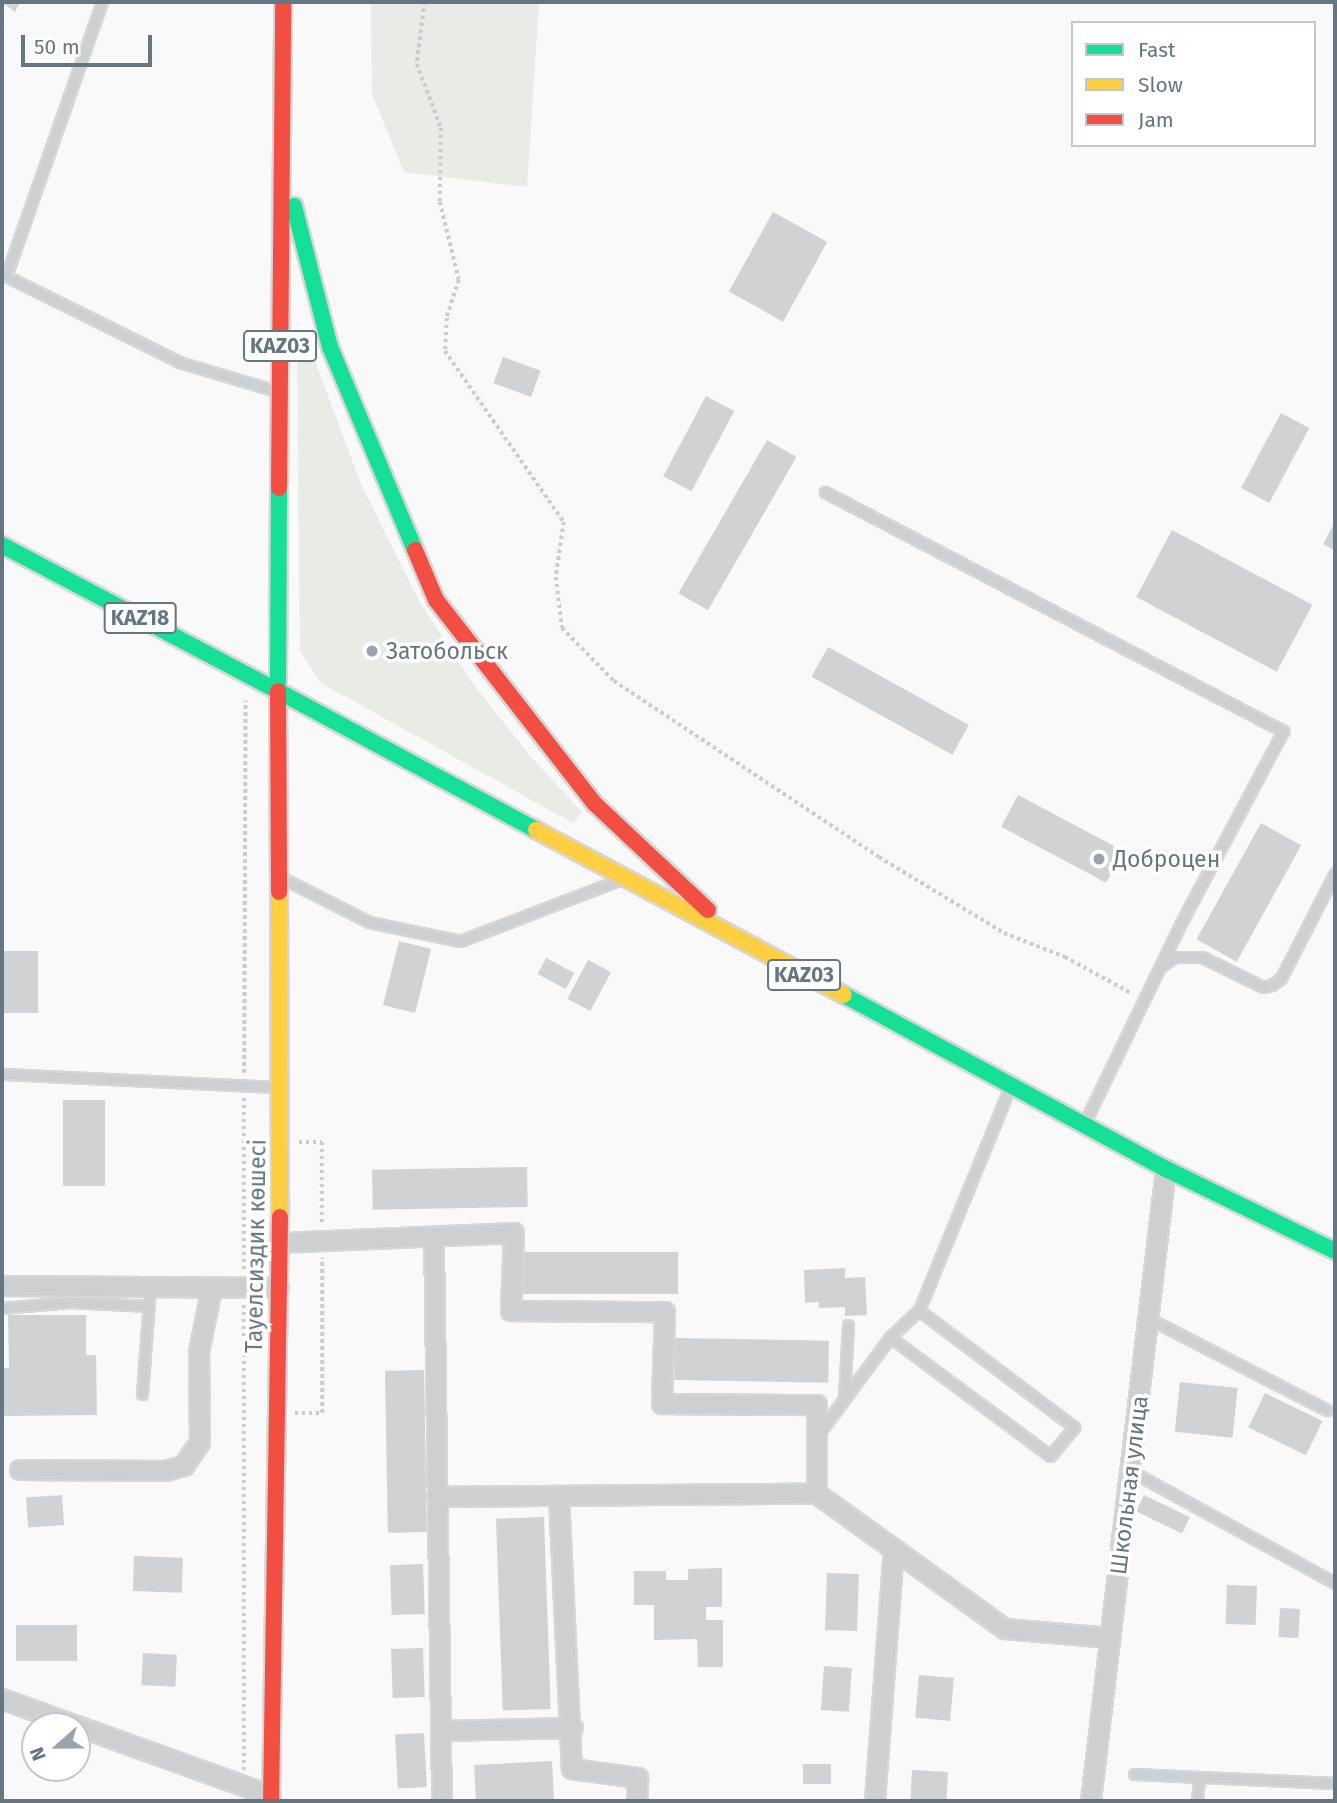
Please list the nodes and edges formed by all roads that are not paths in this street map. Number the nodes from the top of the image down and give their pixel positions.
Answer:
1 (102, 2) edge
2 (284, 2) edge
3 (285, 168) junction
4 (4, 275) edge
5 (278, 392) junction
6 (825, 492) dead end
7 (2, 545) edge
8 (278, 691) junction
9 (1335, 873) edge
10 (281, 877) junction
11 (625, 878) junction
12 (739, 940) junction
13 (1159, 969) junction
14 (3, 1074) edge
15 (1010, 1086) junction
16 (280, 1087) junction
17 (1083, 1125) junction
18 (1166, 1169) junction
19 (434, 1237) junction
20 (280, 1243) junction
21 (1335, 1251) edge
22 (2, 1286) edge
23 (150, 1287) junction
24 (212, 1288) junction
25 (279, 1288) junction
26 (149, 1306) junction
27 (2, 1308) edge
28 (919, 1310) junction
29 (1148, 1318) junction
30 (848, 1325) dead end
31 (890, 1337) junction
32 (142, 1394) dead end
33 (844, 1399) junction
34 (1327, 1410) dead end
35 (817, 1437) junction
36 (20, 1470) dead end
37 (1131, 1471) junction
38 (817, 1494) junction
39 (559, 1496) junction
40 (437, 1497) junction
41 (894, 1549) junction
42 (1335, 1584) edge
43 (1111, 1639) junction
44 (2, 1699) edge
45 (38, 1712) edge
46 (573, 1728) junction
47 (91, 1731) edge
48 (441, 1731) junction
49 (1134, 1774) dead end
50 (1199, 1777) junction
51 (1335, 1783) edge
52 (271, 1799) edge
53 (442, 1801) edge
54 (637, 1801) edge
55 (875, 1801) edge
56 (1091, 1801) edge
57 (1197, 1801) edge

1 - 4 lane
2 - 3 main road, KАZ03
3 - 5 main road, KАZ03
3 - 12 main road, KАZ03
4 - 5 lane
5 - 8 main road, KАZ03
6 - 13 lane
7 - 8 main road, KAZ18
8 - 10 main road, Тауелсиздик көшесі
8 - 11 main road, KАZ03
9 - 13 lane
10 - 11 lane
10 - 16 main road, Тауелсиздик көшесі
11 - 12 main road, KАZ03
12 - 15 main road, KАZ03
13 - 17 lane
14 - 16 lane
15 - 17 main road, KАZ03
15 - 28 lane
16 - 20 main road, Тауелсиздик көшесі
17 - 18 main road, KАZ03
18 - 21 main road, KАZ03
18 - 29 street, Школьная улица
19 - 20 street
19 - 35 street
19 - 40 street
20 - 25 main road, Тауелсиздик көшесі
22 - 23 street
23 - 24 street
23 - 26 lane
24 - 25 street
24 - 36 street
25 - 52 main road, Тауелсиздик көшесі
26 - 27 lane
26 - 32 lane
28 - 31 lane
28 - 31 lane
29 - 34 lane
29 - 37 street, Школьная улица
30 - 33 lane
31 - 33 lane
33 - 35 lane
35 - 38 street
37 - 42 lane
37 - 43 street, Школьная улица
38 - 39 street
38 - 41 street
39 - 40 street
39 - 46 street
40 - 48 street
41 - 43 street
41 - 55 street
43 - 56 street, Школьная улица
44 - 45 street
46 - 48 street
46 - 54 street
47 - 52 street
48 - 53 street
49 - 50 lane
50 - 51 lane
50 - 57 lane

